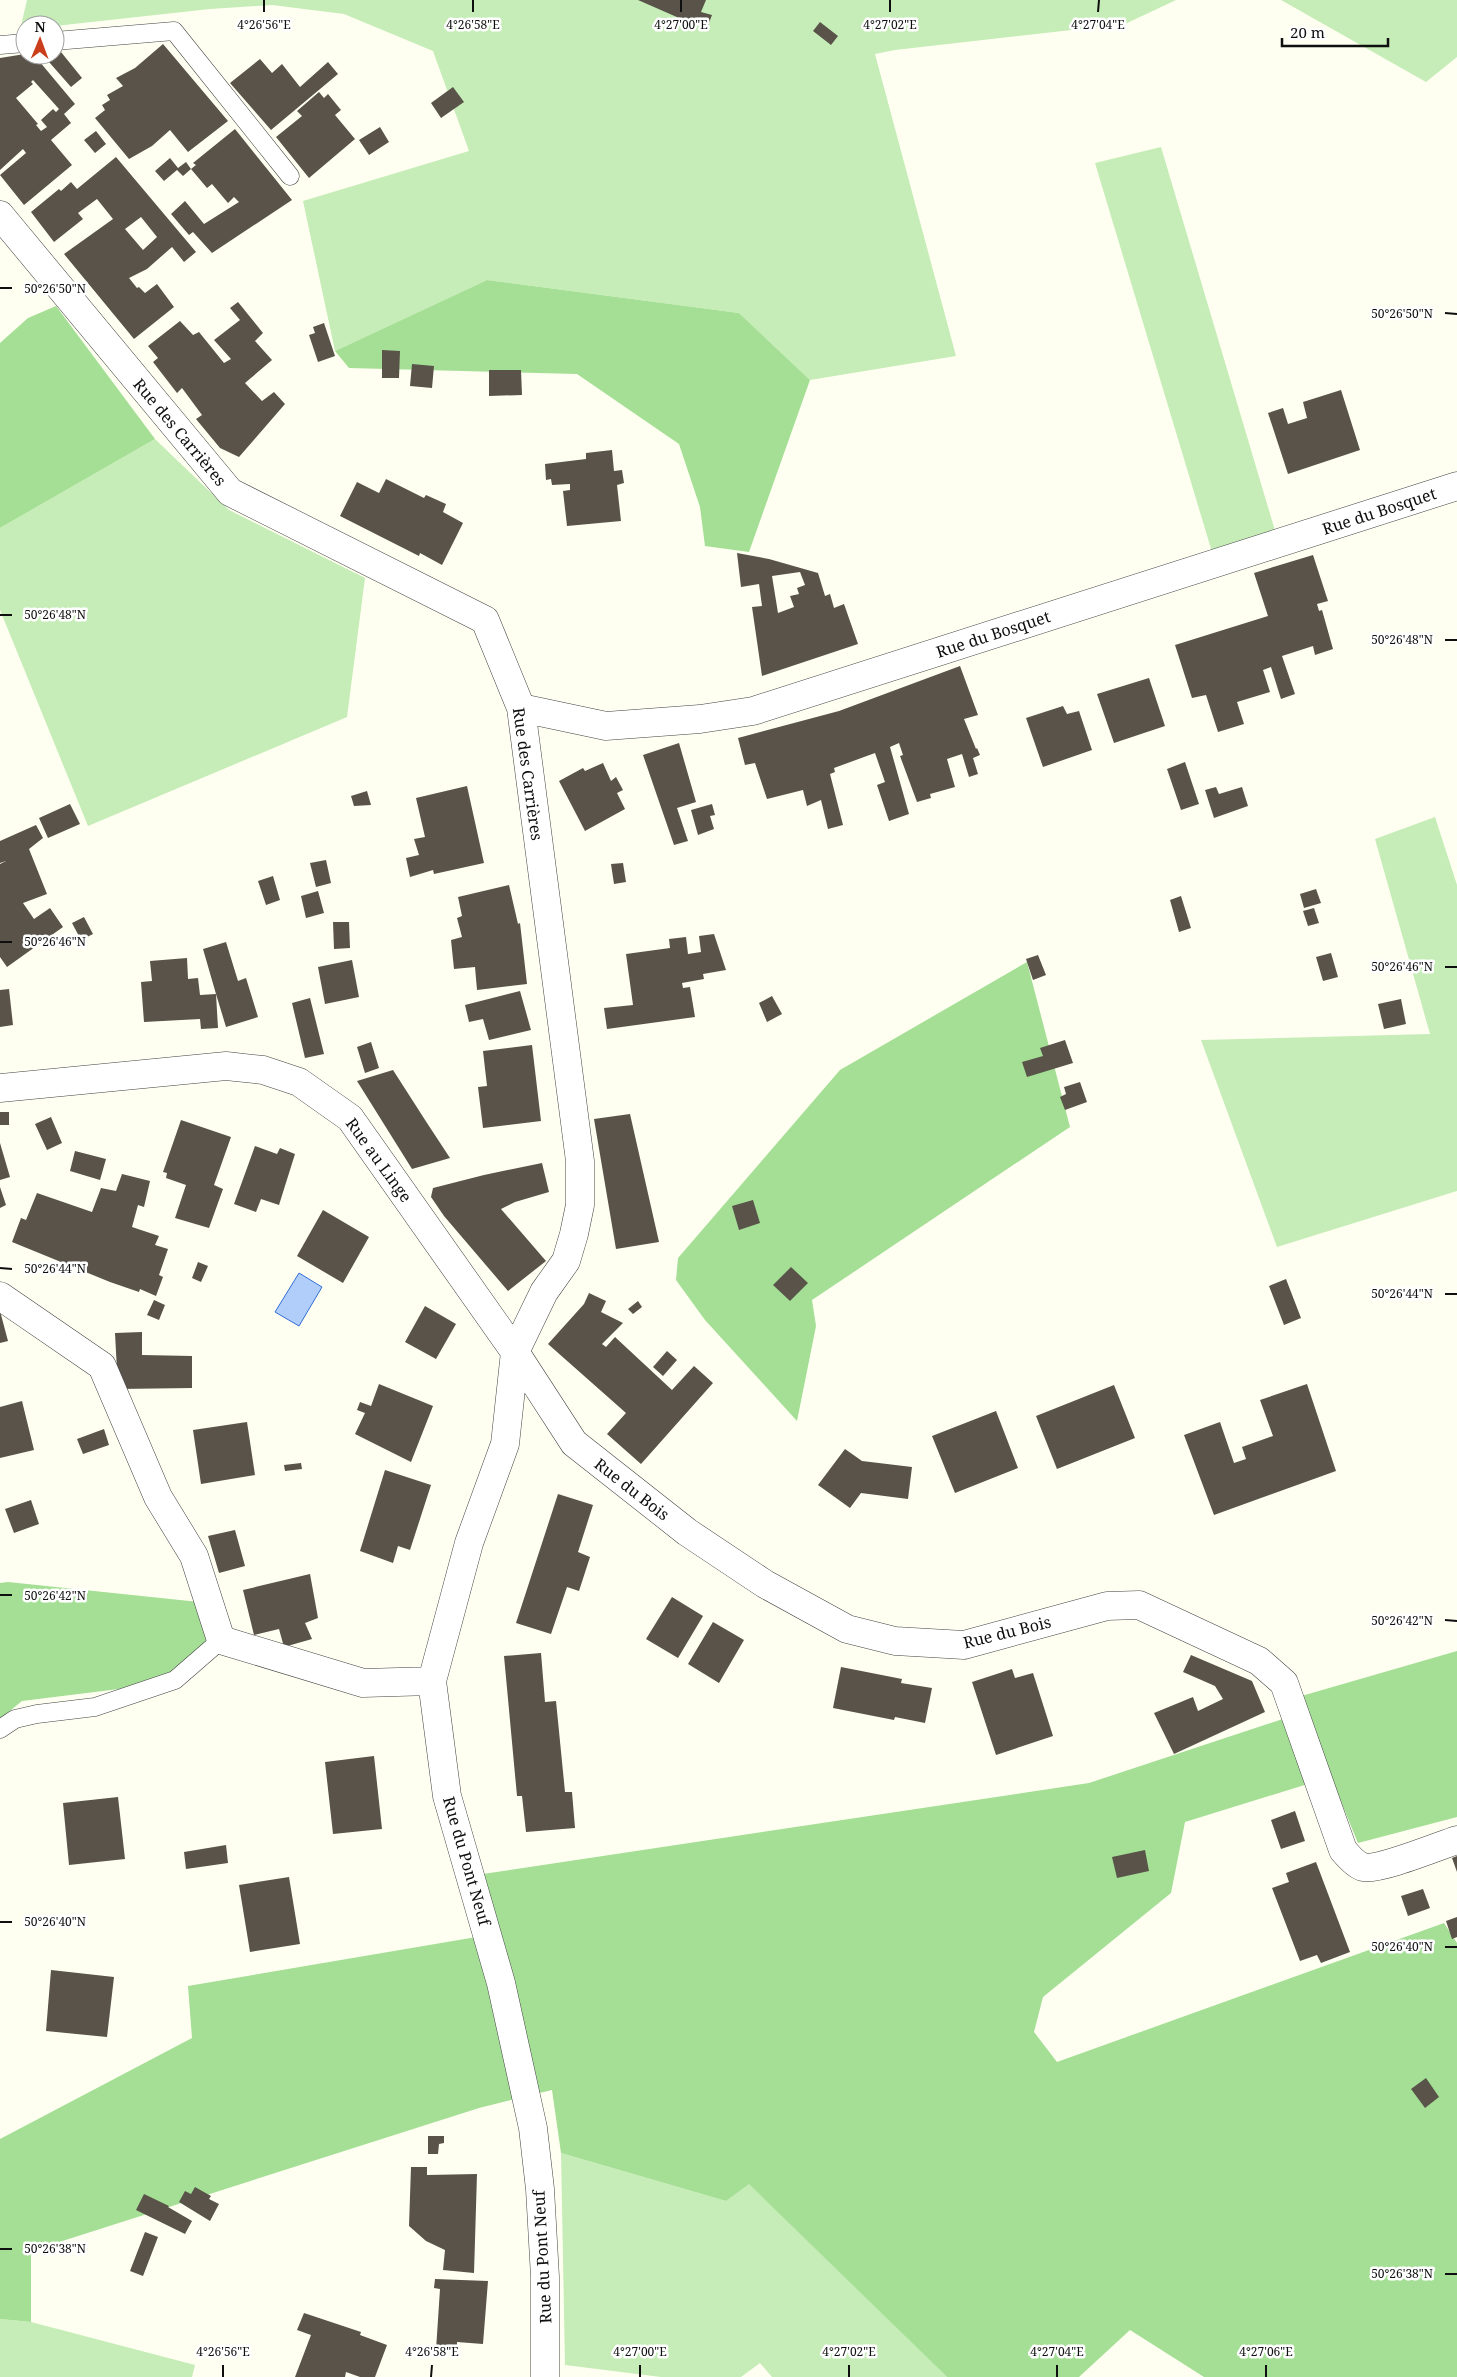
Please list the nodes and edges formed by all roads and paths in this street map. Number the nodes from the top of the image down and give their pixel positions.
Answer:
1 (65, 40) edge
2 (15, 44) edge
3 (0, 45) edge
4 (290, 176) dead end
5 (0, 216) edge
6 (1457, 486) edge
7 (521, 708) junction
8 (0, 1088) edge
9 (0, 1296) edge
10 (516, 1352) junction
11 (221, 1640) junction
12 (432, 1682) junction
13 (0, 1729) edge
14 (1457, 1840) edge
15 (545, 2377) edge

1 - 4 lane
2 - 3 lane
5 - 7 street, Rue des Carrières
6 - 7 street, Rue du Bosquet
7 - 10 street, Rue des Carrières
8 - 10 street, Rue au Linge
9 - 11 street
10 - 12 street, Rue du Pont Neuf
10 - 14 street, Rue du Bois
11 - 12 street
11 - 13 lane
12 - 15 street, Rue du Pont Neuf

